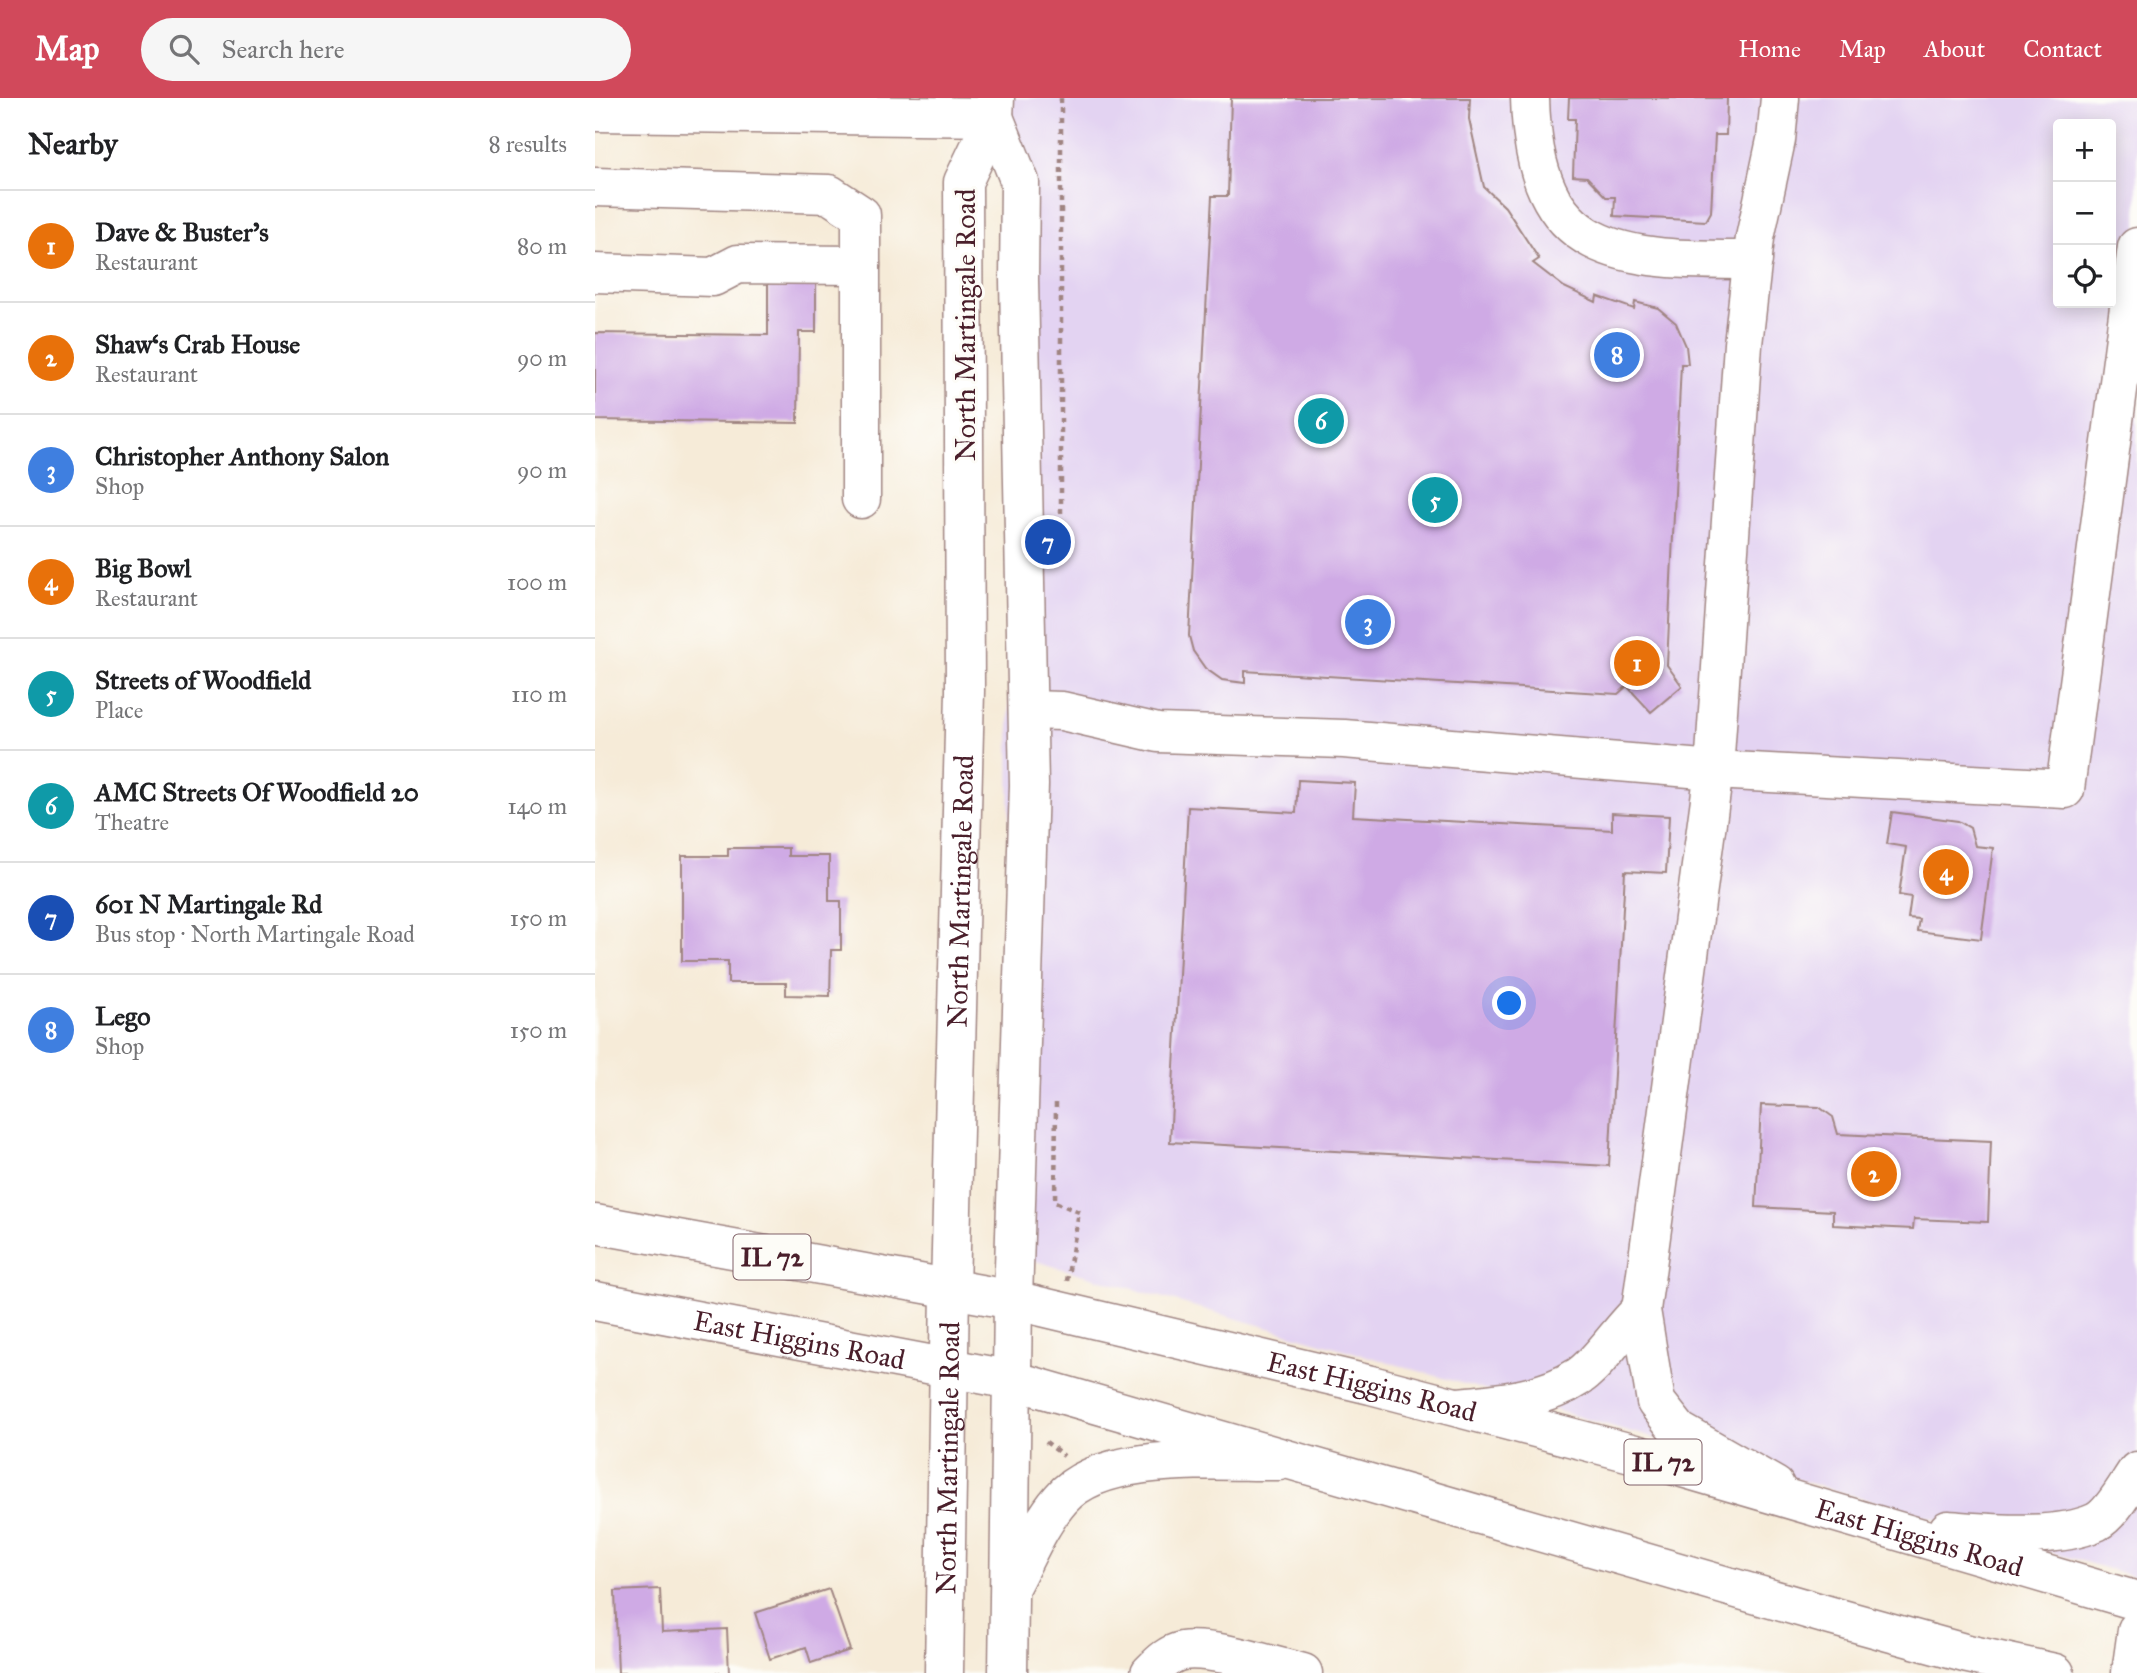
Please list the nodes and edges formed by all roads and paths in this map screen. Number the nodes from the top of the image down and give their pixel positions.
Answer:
1 (1530, 98) edge
2 (1780, 98) edge
3 (995, 108) edge
4 (595, 112) edge
5 (595, 187) edge
6 (2137, 247) edge
7 (1753, 260) junction
8 (861, 265) junction
9 (595, 274) edge
10 (861, 499) dead end
11 (1028, 710) junction
12 (1714, 770) junction
13 (1079, 1212) dead end
14 (595, 1224) edge
15 (1073, 1246) dead end
16 (950, 1289) junction
17 (1013, 1300) junction
18 (595, 1301) edge
19 (1641, 1310) junction
20 (948, 1365) junction
21 (1012, 1380) junction
22 (1458, 1407) junction
23 (1040, 1437) dead end
24 (1296, 1461) junction
25 (1071, 1462) dead end
26 (2137, 1471) edge
27 (1811, 1505) junction
28 (1868, 1523) junction
29 (1010, 1588) junction
30 (2137, 1601) edge
31 (1831, 1616) junction
32 (2137, 1630) edge
33 (1278, 1670) edge
34 (944, 1673) edge
35 (1008, 1673) edge
36 (1150, 1673) edge
37 (1938, 1673) edge
38 (2055, 1673) edge
39 (2131, 1673) edge

1 - 7 street
2 - 7 street
3 - 4 street
3 - 11 street, North Martingale Road
3 - 16 street, North Martingale Road
5 - 8 street
6 - 12 street
7 - 12 street
8 - 9 street
8 - 10 street
11 - 12 street
11 - 17 street, North Martingale Road
12 - 19 street
13 - 15 path
14 - 16 street, East Higgins Road / IL 72
16 - 17 street, East Higgins Road / IL 72
16 - 20 street, North Martingale Road
17 - 21 street, North Martingale Road
17 - 22 street, East Higgins Road / IL 72
18 - 20 street, East Higgins Road
19 - 22 street
19 - 27 street
20 - 21 street, East Higgins Road
20 - 34 street, North Martingale Road
21 - 24 street, East Higgins Road
21 - 29 street, North Martingale Road
22 - 27 street, East Higgins Road / IL 72
23 - 25 path
24 - 29 street
24 - 31 street, East Higgins Road
26 - 28 street
27 - 28 street, East Higgins Road / IL 72
28 - 30 street, East Higgins Road / IL 72
29 - 35 street, North Martingale Road
31 - 37 street
31 - 38 street, East Higgins Road
32 - 39 street
33 - 36 street

